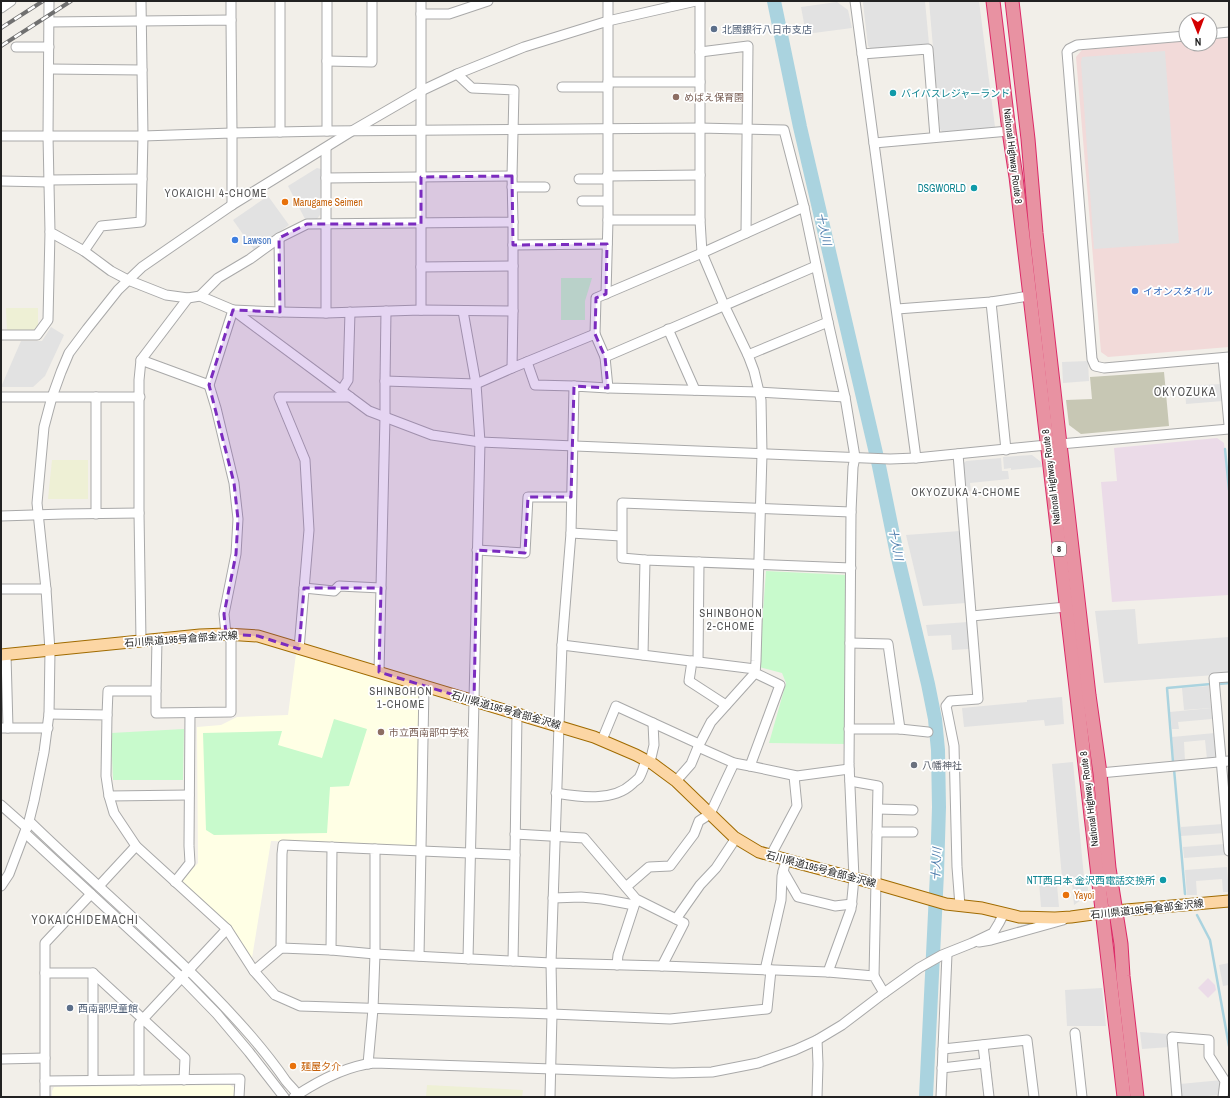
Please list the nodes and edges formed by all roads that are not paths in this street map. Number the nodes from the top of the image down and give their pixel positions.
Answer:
1 (11, 1) edge
2 (49, 1) edge
3 (141, 1) edge
4 (231, 1) edge
5 (280, 1) edge
6 (327, 1) edge
7 (372, 1) edge
8 (421, 1) edge
9 (488, 1) edge
10 (608, 1) edge
11 (696, 1) edge
12 (700, 1) edge
13 (855, 1) edge
14 (994, 1) edge
15 (1012, 1) edge
16 (1, 8) edge
17 (421, 14) junction
18 (231, 20) junction
19 (141, 21) junction
20 (608, 21) junction
21 (49, 22) junction
22 (1229, 32) edge
23 (1218, 33) edge
24 (1178, 37) edge
25 (16, 47) dead end
26 (49, 47) junction
27 (700, 52) junction
28 (862, 54) junction
29 (327, 61) junction
30 (49, 69) junction
31 (142, 70) junction
32 (457, 74) junction
33 (700, 82) junction
34 (608, 84) junction
35 (562, 87) dead end
36 (421, 91) junction
37 (699, 128) junction
38 (748, 129) junction
39 (421, 130) junction
40 (513, 130) junction
41 (607, 130) junction
42 (327, 131) junction
43 (352, 131) junction
44 (1009, 131) junction
45 (280, 132) junction
46 (232, 133) junction
47 (1, 136) edge
48 (48, 136) junction
49 (143, 136) junction
50 (935, 137) junction
51 (874, 143) junction
52 (326, 148) junction
53 (700, 175) junction
54 (512, 176) junction
55 (421, 177) junction
56 (607, 177) junction
57 (326, 178) junction
58 (142, 179) junction
59 (580, 179) dead end
60 (1, 181) edge
61 (49, 181) junction
62 (512, 187) junction
63 (545, 187) dead end
64 (582, 201) dead end
65 (607, 201) junction
66 (232, 205) junction
67 (804, 207) junction
68 (608, 220) junction
69 (700, 220) junction
70 (513, 222) junction
71 (326, 224) junction
72 (421, 224) junction
73 (50, 232) junction
74 (746, 233) junction
75 (279, 238) junction
76 (607, 244) junction
77 (513, 245) junction
78 (84, 251) junction
79 (702, 253) junction
80 (513, 266) junction
81 (816, 266) junction
82 (421, 267) junction
83 (128, 280) junction
84 (606, 294) junction
85 (200, 296) junction
86 (1029, 296) junction
87 (188, 298) junction
88 (991, 302) junction
89 (724, 305) junction
90 (897, 309) junction
91 (232, 310) junction
92 (421, 310) junction
93 (386, 311) junction
94 (463, 311) junction
95 (513, 311) junction
96 (280, 312) junction
97 (350, 312) junction
98 (326, 313) junction
99 (828, 322) junction
100 (668, 329) junction
101 (595, 334) junction
102 (1, 335) edge
103 (605, 356) junction
104 (748, 356) junction
105 (1226, 357) edge
106 (141, 360) junction
107 (527, 362) junction
108 (512, 368) junction
109 (385, 381) junction
110 (476, 384) junction
111 (209, 385) junction
112 (574, 386) junction
113 (608, 388) junction
114 (341, 390) junction
115 (695, 390) junction
116 (759, 392) junction
117 (1, 397) edge
118 (52, 397) junction
119 (96, 397) junction
120 (140, 397) junction
121 (350, 397) junction
122 (845, 397) junction
123 (385, 417) junction
124 (1229, 425) edge
125 (1229, 429) edge
126 (480, 442) junction
127 (1053, 445) junction
128 (572, 446) junction
129 (1006, 450) junction
130 (762, 454) junction
131 (958, 454) junction
132 (855, 457) junction
133 (916, 458) junction
134 (572, 497) junction
135 (760, 509) junction
136 (852, 512) junction
137 (139, 513) junction
138 (96, 514) junction
139 (38, 515) junction
140 (1, 516) edge
141 (571, 533) junction
142 (621, 536) junction
143 (477, 550) junction
144 (645, 560) junction
145 (699, 562) junction
146 (759, 564) junction
147 (851, 568) junction
148 (304, 588) junction
149 (381, 588) junction
150 (1, 589) edge
151 (46, 589) junction
152 (1066, 607) junction
153 (972, 616) junction
154 (226, 634) junction
155 (157, 639) junction
156 (141, 641) junction
157 (850, 644) junction
158 (562, 645) junction
159 (299, 649) junction
160 (50, 651) junction
161 (4, 655) edge
162 (643, 655) junction
163 (695, 661) junction
164 (755, 671) junction
165 (379, 672) junction
166 (1229, 677) edge
167 (424, 686) junction
168 (156, 692) junction
169 (474, 701) junction
170 (726, 705) junction
171 (190, 713) junction
172 (517, 713) junction
173 (49, 714) junction
174 (107, 715) junction
175 (653, 723) junction
176 (559, 725) junction
177 (4, 728) edge
178 (48, 728) junction
179 (849, 728) junction
180 (900, 729) junction
181 (928, 732) dead end
182 (602, 740) junction
183 (699, 746) junction
184 (648, 761) junction
185 (1225, 761) edge
186 (734, 763) junction
187 (750, 766) junction
188 (849, 769) junction
189 (1100, 773) junction
190 (794, 776) junction
191 (676, 781) junction
192 (850, 781) junction
193 (556, 793) junction
194 (190, 795) junction
195 (109, 796) junction
196 (1, 805) edge
197 (878, 809) junction
198 (913, 810) dead end
199 (710, 814) junction
200 (27, 827) junction
201 (878, 832) junction
202 (913, 832) dead end
203 (515, 834) junction
204 (555, 836) junction
205 (736, 838) junction
206 (136, 846) junction
207 (332, 847) junction
208 (375, 849) junction
209 (420, 851) junction
210 (1229, 851) edge
211 (470, 853) junction
212 (515, 854) junction
213 (771, 855) junction
214 (785, 865) junction
215 (854, 878) junction
216 (175, 882) junction
217 (877, 884) junction
218 (1, 886) edge
219 (99, 886) junction
220 (626, 886) junction
221 (91, 894) junction
222 (553, 898) junction
223 (1229, 901) edge
224 (635, 902) junction
225 (852, 904) junction
226 (960, 906) junction
227 (1109, 912) junction
228 (1004, 913) junction
229 (1071, 917) junction
230 (676, 919) junction
231 (227, 929) junction
232 (972, 943) junction
233 (281, 948) junction
234 (331, 950) junction
235 (375, 954) junction
236 (945, 954) junction
237 (419, 956) junction
238 (468, 959) junction
239 (513, 961) junction
240 (551, 963) junction
241 (617, 965) junction
242 (662, 966) junction
243 (189, 970) junction
244 (768, 970) junction
245 (254, 971) junction
246 (828, 972) junction
247 (45, 973) junction
248 (93, 973) junction
249 (874, 976) junction
250 (182, 978) junction
251 (884, 993) junction
252 (373, 1009) junction
253 (552, 1014) junction
254 (143, 1019) junction
255 (1075, 1033) dead end
256 (817, 1040) junction
257 (983, 1045) junction
258 (943, 1049) junction
259 (45, 1058) junction
260 (1, 1059) edge
261 (985, 1063) junction
262 (368, 1064) junction
263 (942, 1068) junction
264 (551, 1070) junction
265 (93, 1080) junction
266 (139, 1080) junction
267 (184, 1080) junction
268 (45, 1081) junction
269 (297, 1096) edge
270 (45, 1097) edge
271 (239, 1097) edge
272 (284, 1097) edge
273 (550, 1097) edge
274 (817, 1097) edge
275 (941, 1097) edge
276 (986, 1097) edge
277 (1034, 1097) edge
278 (1082, 1097) edge
279 (1124, 1097) edge
280 (1137, 1097) edge
281 (1177, 1097) edge
282 (1223, 1097) edge

1 - 16 street
2 - 21 street
3 - 19 street
4 - 18 street
5 - 45 street
6 - 29 street
7 - 29 street
8 - 17 street
9 - 17 street
10 - 20 street
11 - 20 street
12 - 27 street
13 - 28 street
14 - 44 highway, National Highway Route 8 / 8
15 - 127 highway, National Highway Route 8 / 8
17 - 36 street
18 - 19 street
18 - 46 street
19 - 21 street
19 - 31 street
20 - 32 street
20 - 34 street
21 - 26 street
22 - 23 street
24 - 105 street
25 - 26 street
26 - 30 street
27 - 33 street
27 - 38 street
28 - 50 street
28 - 51 street
29 - 42 street
30 - 31 street
30 - 48 street
31 - 49 street
32 - 36 street
32 - 40 street
33 - 34 street
33 - 37 street
34 - 35 street
34 - 41 street
36 - 39 street
36 - 43 street
37 - 38 street
37 - 41 street
37 - 53 street
38 - 67 street
38 - 74 street
39 - 40 street
39 - 43 street
39 - 55 street
40 - 41 street
40 - 54 street
41 - 56 street
42 - 43 street
42 - 45 street
43 - 52 street
44 - 50 street
44 - 86 highway, National Highway Route 8 / 8
45 - 46 street
46 - 49 street
46 - 66 street
47 - 48 street
48 - 49 street
48 - 61 street
49 - 58 street
50 - 51 street
51 - 90 street
52 - 57 street
52 - 66 street
53 - 56 street
53 - 69 street
54 - 55 street
54 - 62 street
55 - 57 street
55 - 72 street
56 - 59 street
56 - 65 street
57 - 71 street
58 - 61 street
58 - 78 street
60 - 61 street
61 - 73 street
62 - 63 street
62 - 70 street
64 - 65 street
65 - 68 street
66 - 83 street
67 - 74 street
67 - 81 street
68 - 69 street
68 - 76 street
69 - 79 street
70 - 72 street
70 - 77 street
71 - 72 street
71 - 75 street
71 - 98 street
72 - 82 street
73 - 78 street
73 - 102 street
74 - 79 street
75 - 85 street
75 - 96 street
76 - 77 street
76 - 84 street
77 - 80 street
78 - 83 street
79 - 84 street
79 - 89 street
80 - 82 street
80 - 95 street
81 - 89 street
81 - 99 street
82 - 92 street
83 - 87 street
83 - 118 street
84 - 101 street
85 - 87 street
85 - 91 street
86 - 88 street
86 - 127 highway, National Highway Route 8 / 8
87 - 106 street
88 - 90 street
88 - 129 street
89 - 100 street
89 - 104 street
90 - 133 street
91 - 96 street
91 - 111 street
91 - 114 street
92 - 93 street
92 - 94 street
93 - 97 street
93 - 109 street
94 - 95 street
94 - 110 street
95 - 108 street
96 - 98 street
97 - 98 street
97 - 114 street
99 - 104 street
99 - 122 street
100 - 103 street
100 - 115 street
101 - 103 street
101 - 107 street
103 - 113 street
104 - 116 street
105 - 124 street
106 - 111 street
106 - 120 street
107 - 108 street
107 - 112 street
108 - 110 street
109 - 110 street
109 - 123 street
110 - 126 street
111 - 154 street
112 - 113 street
112 - 128 street
113 - 115 street
114 - 121 street
115 - 116 street
116 - 122 street
116 - 130 street
117 - 118 street
118 - 119 street
118 - 139 street
119 - 120 street
119 - 138 street
120 - 137 street
121 - 123 street
121 - 148 street
122 - 132 street
123 - 126 street
123 - 149 street
125 - 127 street
126 - 128 street
126 - 143 street
127 - 129 street
127 - 152 highway, National Highway Route 8 / 8
127 - 189 highway, National Highway Route 8 / 8
128 - 130 street
128 - 134 street
129 - 131 street
130 - 132 street
130 - 135 street
131 - 133 street
131 - 153 street
132 - 133 street
132 - 136 street
134 - 141 street
134 - 143 street
135 - 136 street
135 - 142 street
135 - 146 street
136 - 147 street
137 - 138 street
137 - 156 street
138 - 139 street
139 - 140 street
139 - 151 street
141 - 142 street
141 - 158 street
142 - 144 street
143 - 169 street
144 - 145 street
144 - 162 street
145 - 146 street
145 - 163 street
146 - 147 street
146 - 164 street
147 - 157 street
148 - 149 street
148 - 159 street
149 - 165 street
150 - 151 street
151 - 160 street
152 - 153 street
152 - 227 highway, National Highway Route 8 / 8
153 - 226 street
154 - 155 main road, 石川県道195号倉部金沢線
154 - 159 main road, 石川県道195号倉部金沢線
154 - 171 street
155 - 156 main road, 石川県道195号倉部金沢線
155 - 168 street
156 - 160 main road, 石川県道195号倉部金沢線
157 - 179 street
157 - 180 street
158 - 162 street
158 - 176 street
159 - 165 main road, 石川県道195号倉部金沢線
160 - 161 main road, 石川県道195号倉部金沢線
160 - 173 street
161 - 177 street
162 - 163 street
163 - 164 street
163 - 170 street
164 - 170 street
164 - 187 street
165 - 167 main road, 石川県道195号倉部金沢線
166 - 185 street
167 - 169 main road, 石川県道195号倉部金沢線
167 - 209 street
168 - 171 street
168 - 174 street
169 - 172 main road, 石川県道195号倉部金沢線
169 - 211 street
170 - 183 street
171 - 194 street
172 - 176 main road, 石川県道195号倉部金沢線
172 - 203 street
173 - 174 street
173 - 178 street
174 - 195 street
175 - 182 street
175 - 183 street
175 - 184 street
176 - 182 main road, 石川県道195号倉部金沢線
176 - 193 street
177 - 178 street
178 - 200 street
179 - 180 street
179 - 188 street
180 - 181 street
182 - 184 main road, 石川県道195号倉部金沢線
183 - 186 street
183 - 191 street
184 - 191 main road, 石川県道195号倉部金沢線
184 - 193 street
185 - 189 street
185 - 210 street
186 - 187 street
186 - 199 street
187 - 190 street
188 - 190 street
188 - 192 street
189 - 227 highway, National Highway Route 8 / 8
190 - 213 street
191 - 199 main road, 石川県道195号倉部金沢線
192 - 197 street
192 - 215 street
193 - 204 street
194 - 195 street
194 - 216 street
195 - 206 street
196 - 200 street
197 - 198 street
197 - 201 street
199 - 205 main road, 石川県道195号倉部金沢線
199 - 220 street
200 - 218 street
200 - 219 street
200 - 221 street
201 - 202 street
201 - 217 street
203 - 204 street
203 - 212 street
204 - 220 street
204 - 222 street
205 - 213 main road, 石川県道195号倉部金沢線
205 - 230 street
206 - 216 street
206 - 219 street
207 - 208 street
207 - 233 street
207 - 234 street
208 - 209 street
208 - 235 street
209 - 211 street
209 - 237 street
211 - 212 street
211 - 238 street
212 - 239 street
213 - 214 main road, 石川県道195号倉部金沢線
214 - 215 main road, 石川県道195号倉部金沢線
214 - 225 street
214 - 244 street
215 - 217 main road, 石川県道195号倉部金沢線
215 - 225 street
216 - 231 street
217 - 226 main road, 石川県道195号倉部金沢線
217 - 249 street
219 - 243 street
220 - 224 street
221 - 247 street
221 - 250 street
222 - 224 street
222 - 240 street
223 - 227 main road, 石川県道195号倉部金沢線
224 - 230 street
224 - 241 street
225 - 246 street
226 - 228 main road, 石川県道195号倉部金沢線
227 - 229 main road, 石川県道195号倉部金沢線
227 - 279 highway, National Highway Route 8 / 8
227 - 280 highway, National Highway Route 8 / 8
228 - 229 main road, 石川県道195号倉部金沢線
228 - 232 street
229 - 232 street
230 - 242 street
231 - 243 street
231 - 245 street
232 - 236 street
233 - 234 street
233 - 245 street
234 - 235 street
235 - 237 street
235 - 252 street
236 - 251 street
236 - 258 street
237 - 238 street
238 - 239 street
239 - 240 street
240 - 241 street
240 - 253 street
241 - 242 street
242 - 244 street
243 - 250 street
243 - 269 street
244 - 246 street
244 - 253 street
245 - 252 street
246 - 249 street
247 - 248 street
247 - 259 street
248 - 254 street
248 - 265 street
249 - 251 street
250 - 254 street
250 - 272 street
251 - 256 street
252 - 253 street
252 - 262 street
253 - 264 street
254 - 266 street
254 - 267 street
255 - 278 street
256 - 264 street
256 - 274 street
257 - 258 street
257 - 261 street
257 - 277 street
258 - 263 street
259 - 260 street
259 - 268 street
261 - 263 street
261 - 276 street
262 - 264 street
262 - 269 street
263 - 275 street
264 - 273 street
265 - 266 street
265 - 268 street
266 - 267 street
267 - 271 street
268 - 270 street
281 - 282 street

